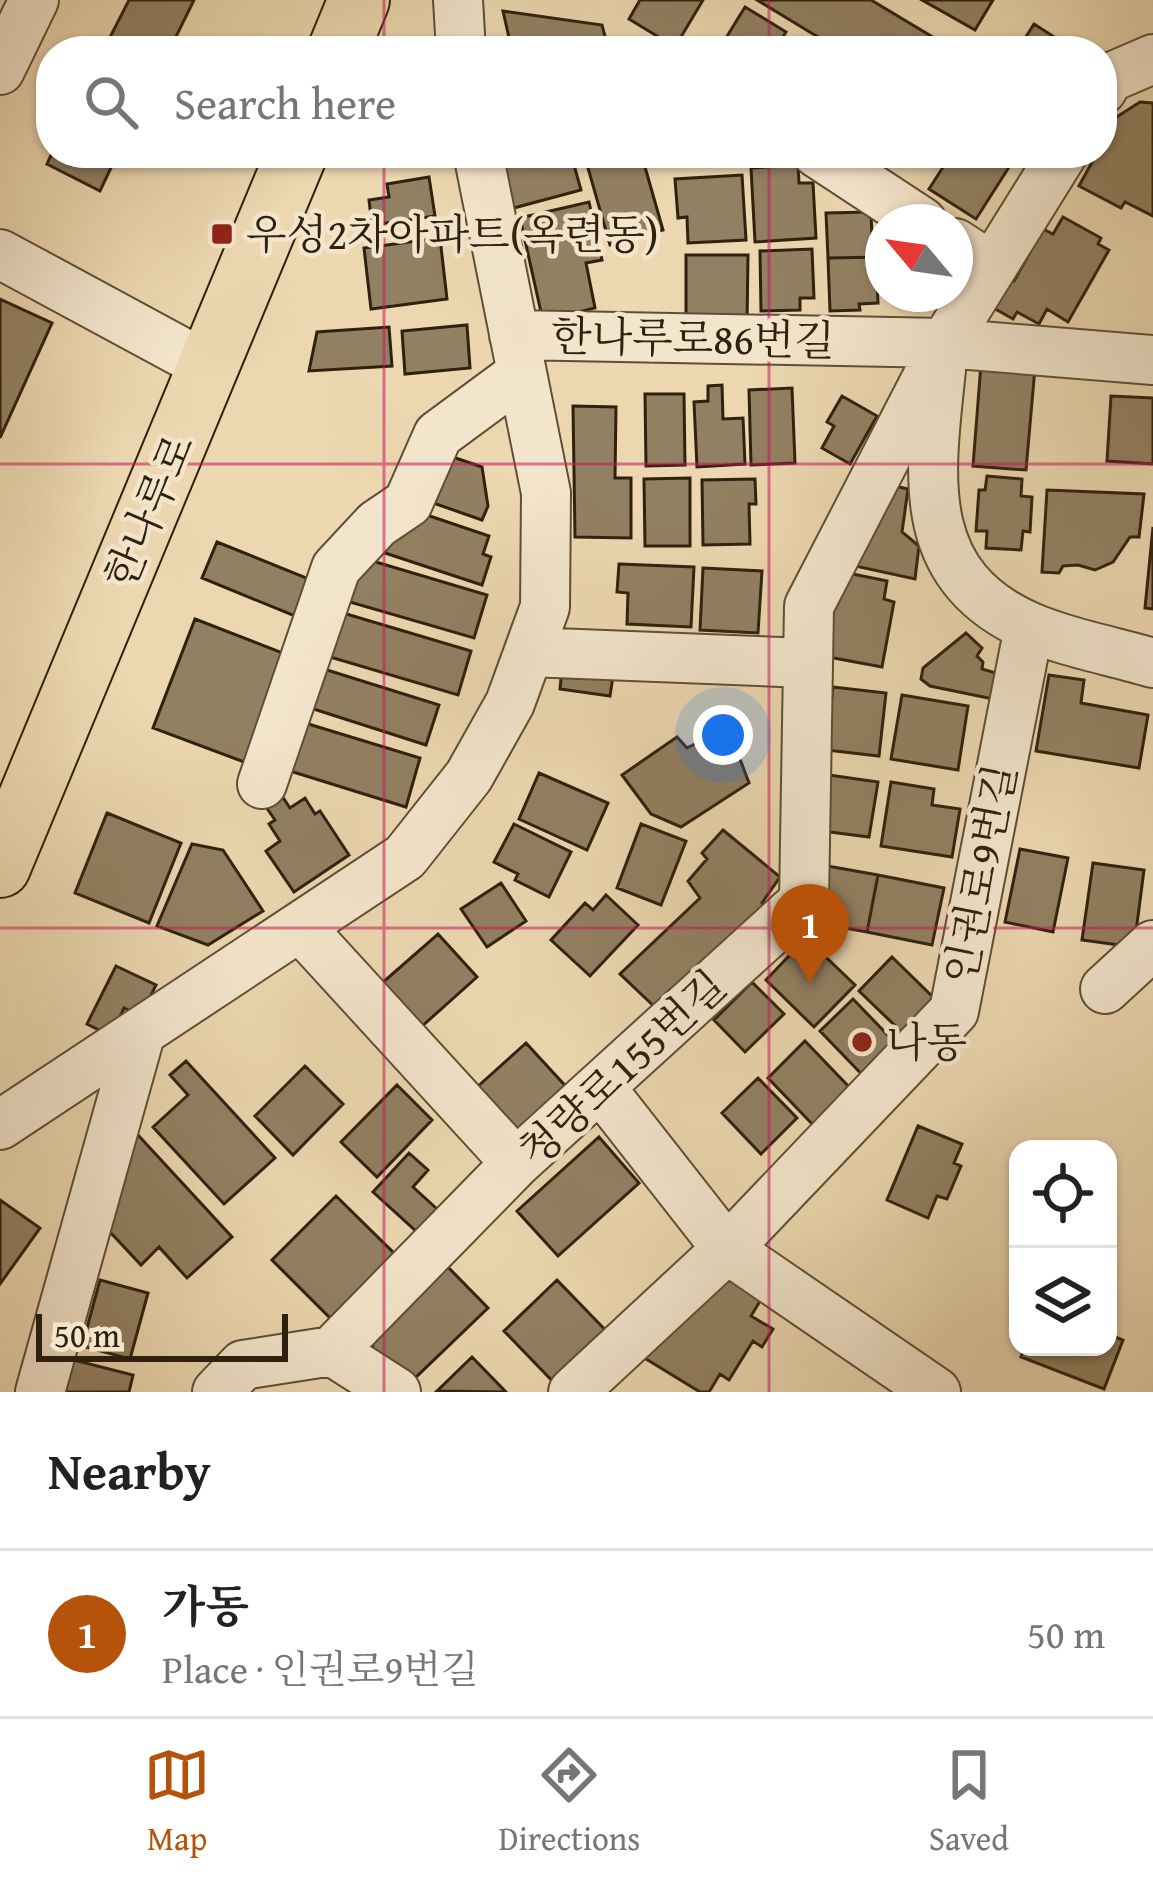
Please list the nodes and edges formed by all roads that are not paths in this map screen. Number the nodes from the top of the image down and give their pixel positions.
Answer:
1 (34, 0) edge
2 (359, 0) edge
3 (458, 0) edge
4 (344, 36) edge
5 (460, 36) edge
6 (1153, 59) edge
7 (0, 70) edge
8 (1117, 75) edge
9 (290, 168) edge
10 (481, 168) edge
11 (840, 168) edge
12 (1050, 168) edge
13 (895, 204) edge
14 (0, 254) edge
15 (973, 255) edge
16 (954, 312) edge
17 (944, 343) junction
18 (518, 354) junction
19 (1153, 360) edge
20 (209, 367) junction
21 (1029, 627) junction
22 (529, 652) junction
23 (806, 663) junction
24 (1153, 663) edge
25 (262, 784) dead end
26 (0, 868) edge
27 (301, 927) junction
28 (1153, 945) edge
29 (1106, 989) dead end
30 (140, 1035) junction
31 (600, 1087) junction
32 (0, 1125) edge
33 (516, 1163) junction
34 (728, 1249) junction
35 (332, 1352) junction
36 (40, 1392) edge
37 (217, 1392) edge
38 (397, 1392) edge
39 (573, 1392) edge
40 (936, 1392) edge

1 - 7 street
2 - 4 main road
3 - 5 street
6 - 8 street
9 - 20 main road, 한나루로
10 - 18 street, 한나루로86번길
11 - 13 street
12 - 15 street, 청량로155번길
14 - 20 street
16 - 17 street, 청량로155번길
17 - 18 street, 한나루로86번길
17 - 19 street
17 - 21 street
17 - 23 street, 청량로155번길
18 - 22 street, 한나루로86번길
18 - 25 street, 한나루로86번길
20 - 26 main road, 한나루로
21 - 24 street
21 - 34 street, 인권로9번길
22 - 23 street
22 - 27 street, 한나루로86번길
23 - 31 street, 청량로155번길
27 - 30 street, 한나루로86번길
27 - 33 street
28 - 29 street
30 - 32 street, 한나루로86번길
30 - 36 street
31 - 33 street, 청량로155번길
31 - 34 street
33 - 35 street, 청량로155번길
34 - 39 street, 인권로9번길
34 - 40 street
35 - 37 street
35 - 38 street

